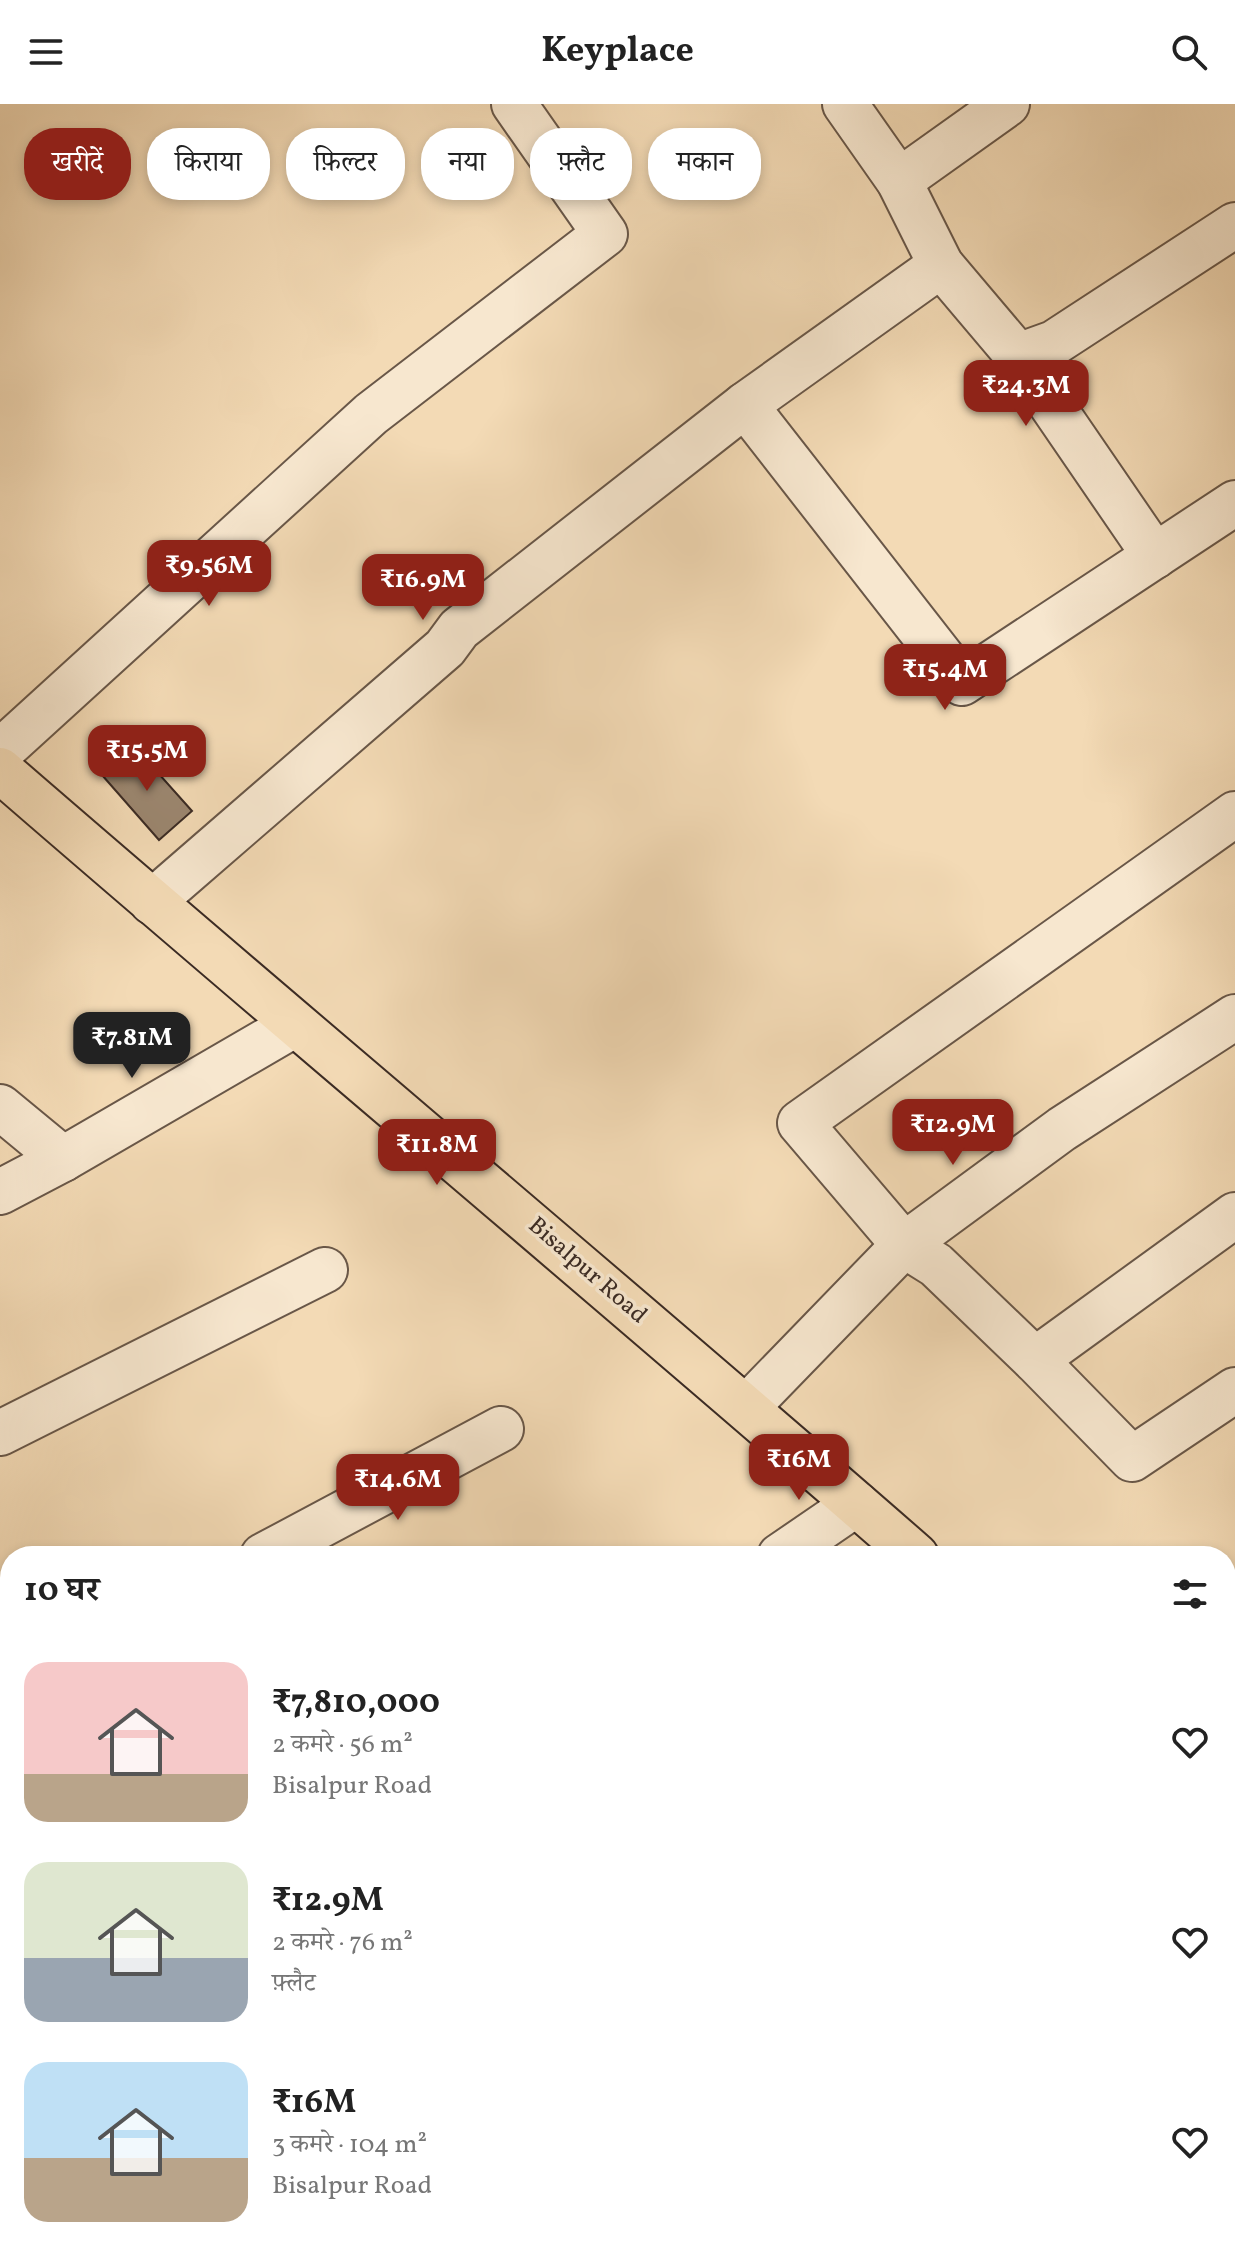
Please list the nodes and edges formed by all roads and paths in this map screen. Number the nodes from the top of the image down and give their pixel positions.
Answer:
1 (514, 104) edge
2 (845, 104) edge
3 (1007, 104) edge
4 (899, 181) junction
5 (1235, 225) edge
6 (941, 265) junction
7 (1018, 356) junction
8 (745, 405) junction
9 (1235, 503) edge
10 (1155, 556) junction
11 (0, 752) edge
12 (0, 770) edge
13 (1235, 814) edge
14 (152, 902) junction
15 (1235, 1017) edge
16 (294, 1025) junction
17 (0, 1107) edge
18 (63, 1159) junction
19 (0, 1192) edge
20 (1235, 1215) edge
21 (904, 1245) junction
22 (325, 1270) dead end
23 (1035, 1360) junction
24 (1235, 1390) edge
25 (746, 1408) junction
26 (501, 1429) dead end
27 (0, 1433) edge
28 (856, 1504) junction
29 (282, 1546) edge
30 (795, 1546) edge
31 (904, 1546) edge

1 - 11 street
2 - 4 street
3 - 4 street
4 - 6 street
5 - 7 street
6 - 7 street
6 - 8 street
7 - 10 street
8 - 10 street
8 - 14 street
9 - 10 street
12 - 14 main road, Bisalpur Road
13 - 21 street
14 - 16 main road, Bisalpur Road
15 - 21 street
16 - 18 street
16 - 25 main road, Bisalpur Road
17 - 18 street
18 - 19 street
20 - 23 street
21 - 23 street
21 - 25 street
22 - 27 street
23 - 24 street
25 - 28 main road, Bisalpur Road
26 - 29 street
28 - 30 street
28 - 31 main road, Bisalpur Road

